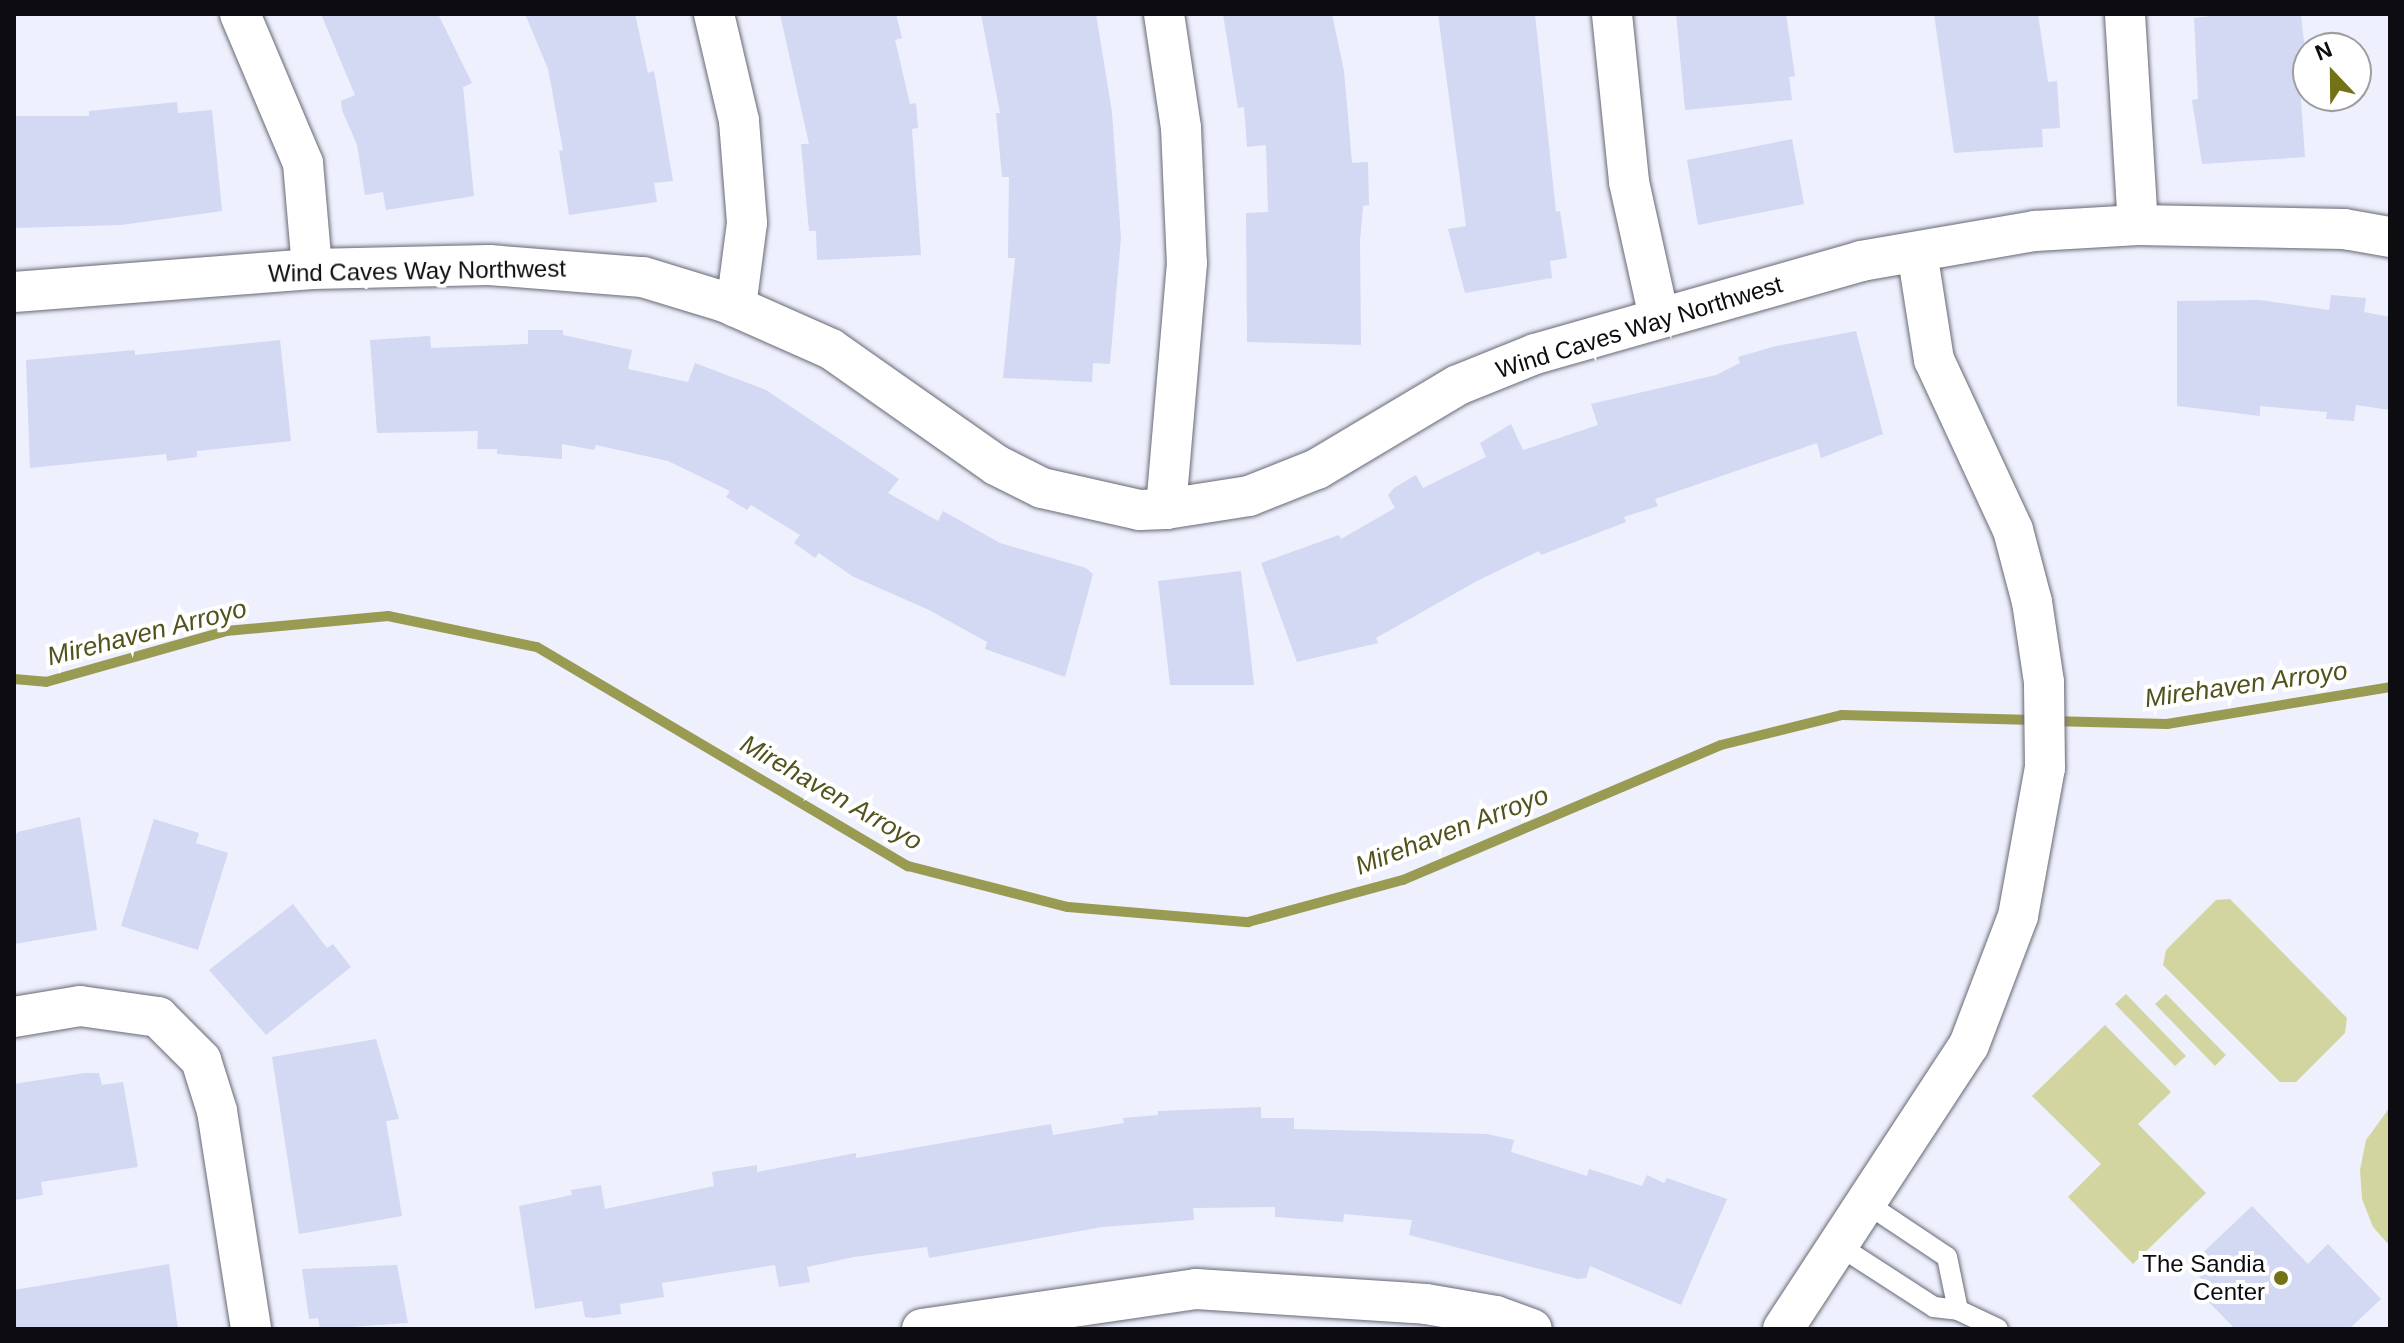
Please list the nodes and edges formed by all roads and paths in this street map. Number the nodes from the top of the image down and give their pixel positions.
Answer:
1 (240, 14) edge
2 (714, 14) edge
3 (1164, 14) edge
4 (1612, 14) edge
5 (2125, 14) edge
6 (2138, 225) junction
7 (2390, 237) edge
8 (1917, 252) junction
9 (312, 269) junction
10 (14, 292) edge
11 (736, 307) junction
12 (1659, 317) junction
13 (1166, 509) junction
14 (14, 1017) edge
15 (1866, 1203) junction
16 (1838, 1245) junction
17 (1959, 1320) edge
18 (251, 1329) edge
19 (922, 1329) edge
20 (1532, 1329) edge
21 (1783, 1329) edge
22 (1998, 1329) edge

1 - 9 street
2 - 11 street
3 - 13 street
4 - 12 street
5 - 6 street
6 - 7 street, Wind Caves Way Northwest
6 - 8 street, Wind Caves Way Northwest
8 - 12 street, Wind Caves Way Northwest
8 - 15 street
9 - 10 street, Wind Caves Way Northwest
9 - 11 street, Wind Caves Way Northwest
11 - 13 street, Wind Caves Way Northwest
12 - 13 street, Wind Caves Way Northwest
14 - 18 street
15 - 16 street
15 - 17 lane
16 - 17 lane
16 - 21 street
17 - 22 lane
19 - 20 street

